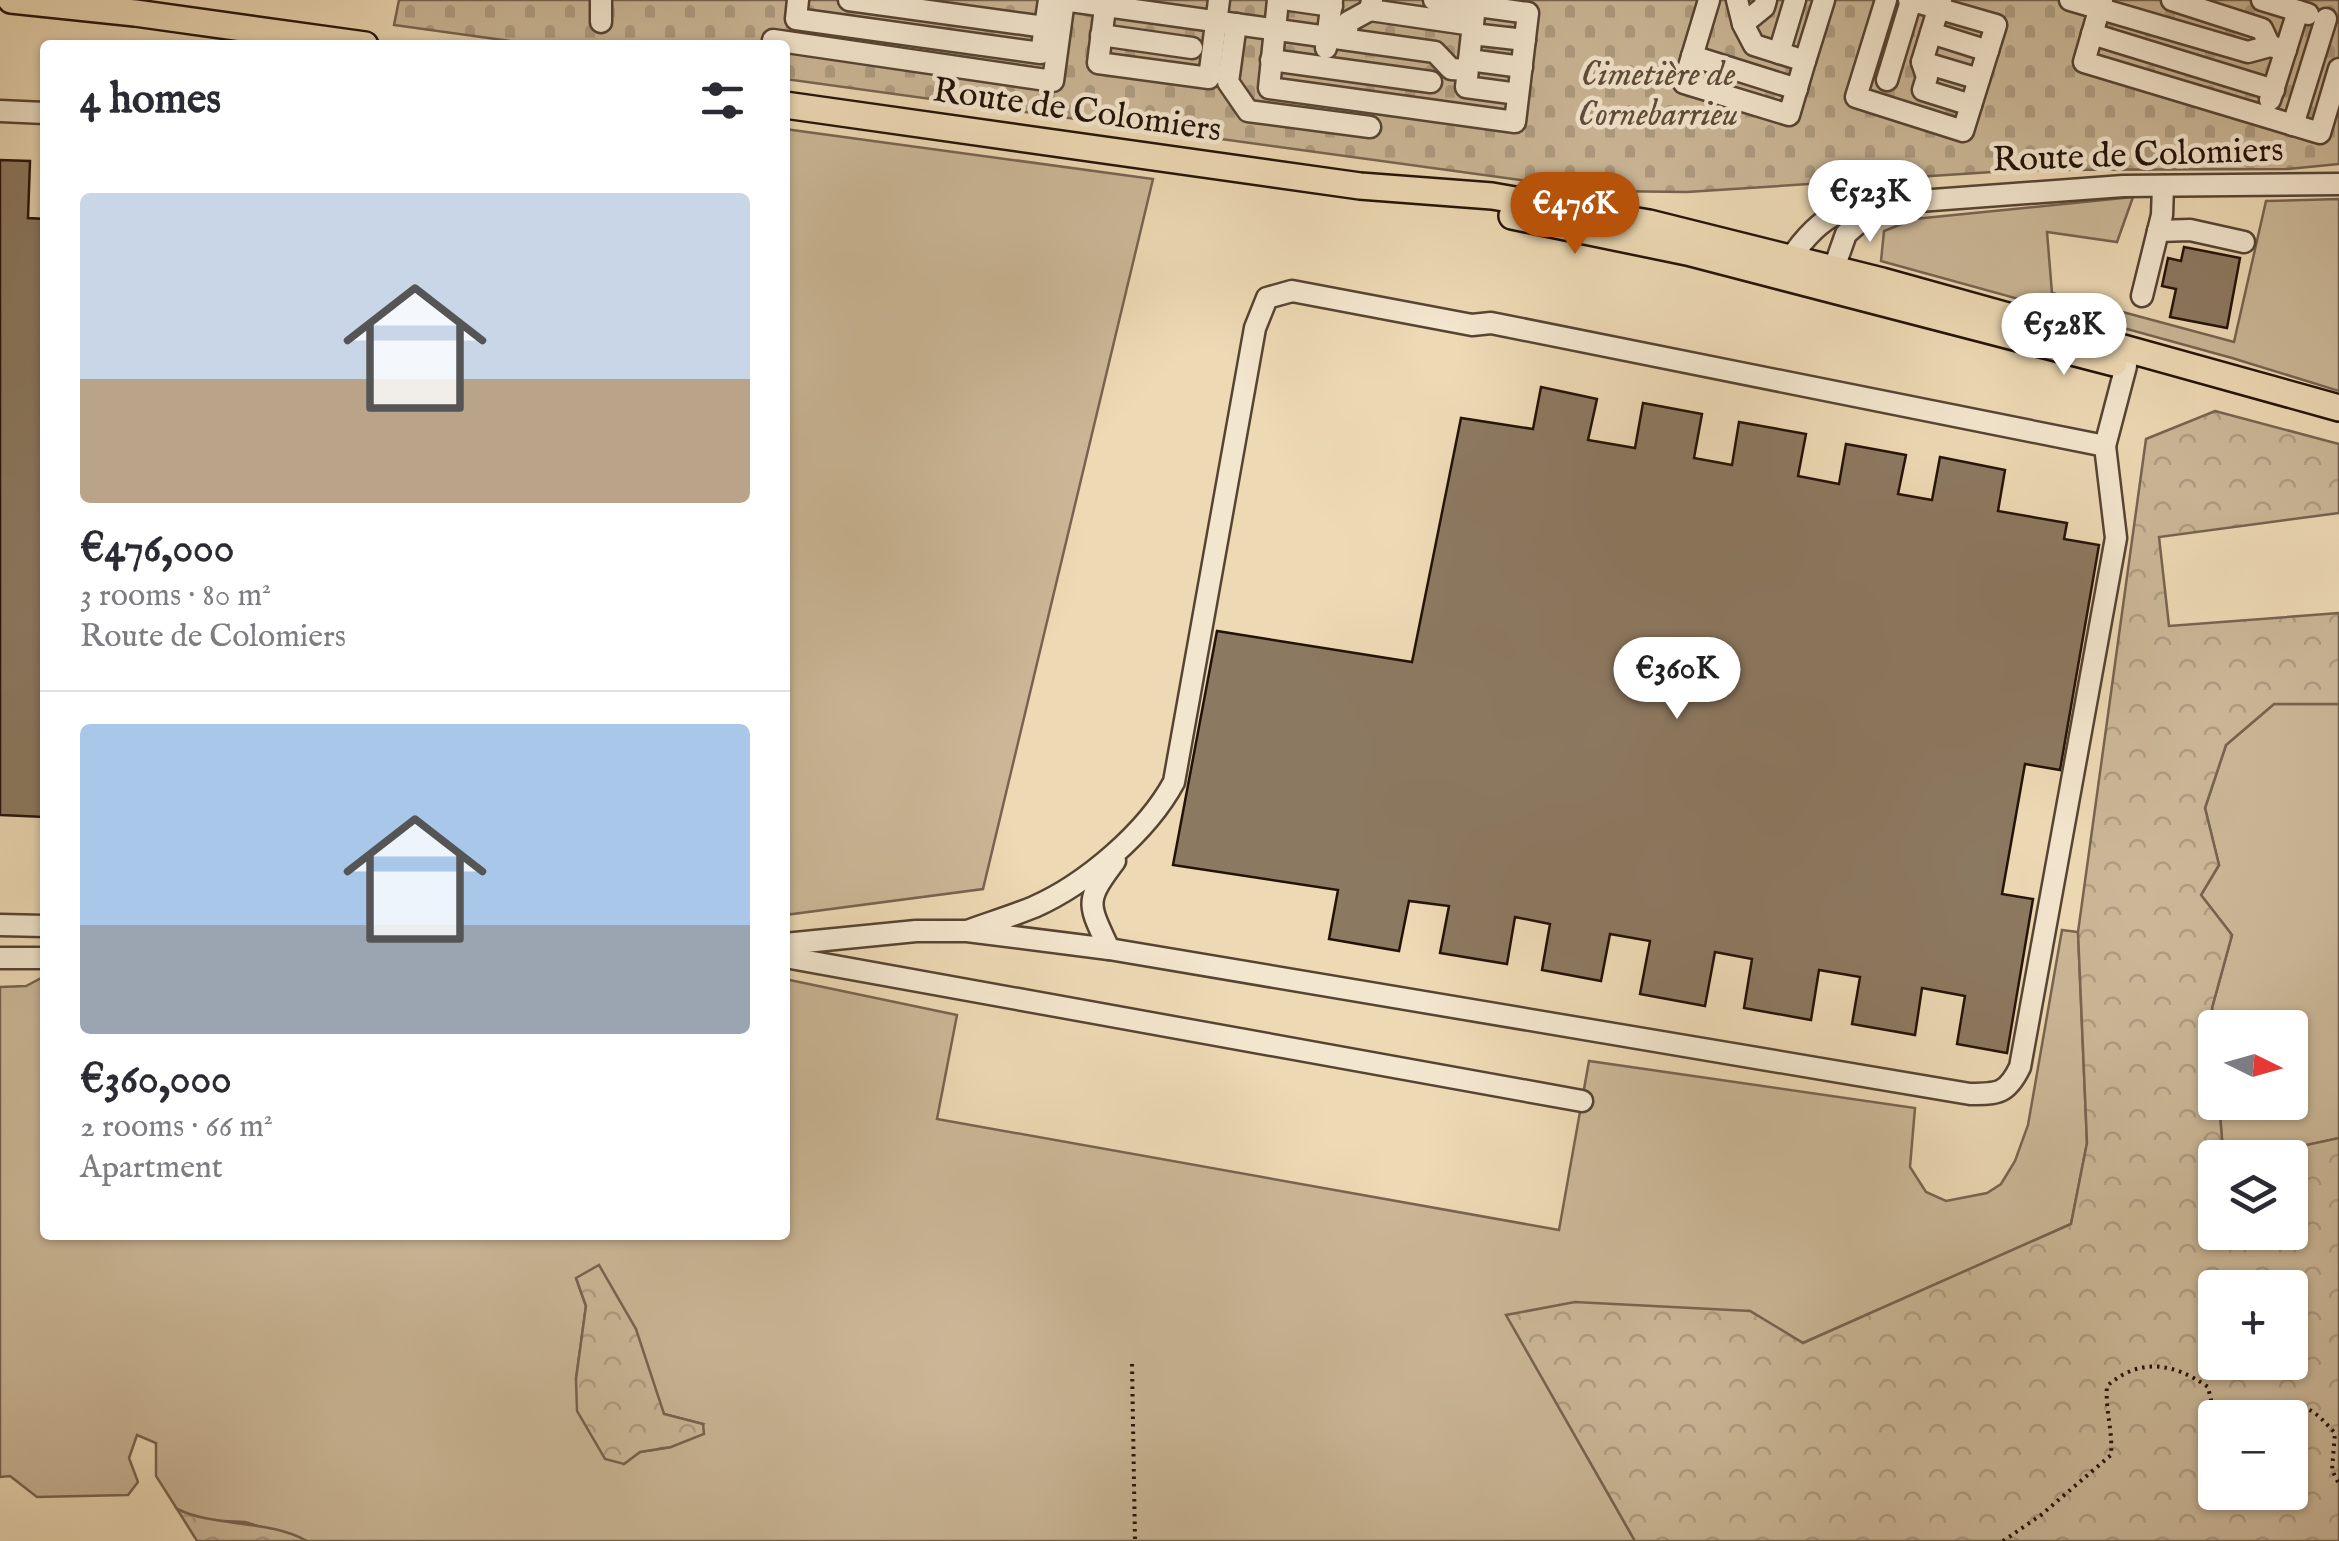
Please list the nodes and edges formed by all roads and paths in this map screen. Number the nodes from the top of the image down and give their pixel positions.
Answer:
1 (11, 0) edge
2 (601, 0) edge
3 (798, 0) edge
4 (851, 0) edge
5 (1049, 0) edge
6 (1064, 0) edge
7 (1278, 0) edge
8 (1290, 0) edge
9 (1434, 0) edge
10 (1708, 0) edge
11 (1737, 0) edge
12 (1766, 0) edge
13 (1795, 0) edge
14 (1824, 0) edge
15 (1886, 0) edge
16 (1910, 0) edge
17 (2070, 0) edge
18 (2172, 0) edge
19 (2262, 0) edge
20 (884, 3) edge
21 (1105, 3) edge
22 (1332, 3) edge
23 (1940, 4) edge
24 (2101, 4) edge
25 (1371, 5) edge
26 (993, 10) edge
27 (2298, 10) junction
28 (1198, 13) edge
29 (1473, 21) junction
30 (2333, 21) edge
31 (601, 22) dead end
32 (1743, 24) junction
33 (1045, 27) junction
34 (1274, 29) junction
35 (2170, 29) junction
36 (1931, 34) junction
37 (2092, 34) junction
38 (1102, 35) junction
39 (1337, 38) junction
40 (328, 40) edge
41 (790, 42) edge
42 (1156, 43) junction
43 (988, 46) junction
44 (1192, 48) junction
45 (2278, 48) junction
46 (1988, 51) junction
47 (1435, 52) junction
48 (1779, 53) junction
49 (2162, 56) junction
50 (1271, 60) junction
51 (1805, 61) junction
52 (1922, 62) junction
53 (1468, 65) junction
54 (1323, 67) junction
55 (1522, 67) junction
56 (1152, 70) junction
57 (2339, 70) edge
58 (1864, 73) junction
59 (1188, 75) junction
60 (1979, 79) junction
61 (1887, 80) junction
62 (1431, 82) junction
63 (1923, 90) junction
64 (2274, 90) junction
65 (1518, 94) junction
66 (1319, 95) junction
67 (1971, 105) junction
68 (790, 106) edge
69 (1427, 110) junction
70 (0, 111) edge
71 (40, 113) edge
72 (2266, 116) junction
73 (2293, 125) junction
74 (1370, 127) dead end
75 (2339, 184) edge
76 (2163, 186) junction
77 (1880, 204) junction
78 (2158, 231) junction
79 (2244, 242) dead end
80 (1801, 267) junction
81 (1834, 268) junction
82 (2142, 296) dead end
83 (2126, 366) junction
84 (2339, 408) edge
85 (2339, 421) edge
86 (2105, 446) junction
87 (1128, 843) junction
88 (0, 925) edge
89 (40, 926) edge
90 (967, 931) junction
91 (790, 944) edge
92 (1109, 949) junction
93 (0, 958) edge
94 (40, 958) edge
95 (790, 958) edge
96 (1582, 1101) dead end
97 (1132, 1364) dead end
98 (2211, 1400) edge
99 (2308, 1408) edge
100 (2339, 1484) edge
101 (1135, 1541) edge
102 (2003, 1541) edge

1 - 40 main road
2 - 31 street
3 - 43 street
4 - 20 street
5 - 33 street
6 - 21 street
6 - 41 street
7 - 34 street
8 - 22 street
9 - 29 street
10 - 51 street
11 - 32 street
12 - 32 street
13 - 48 street
14 - 51 street
15 - 58 street
16 - 23 street
16 - 61 street
17 - 24 street
18 - 45 street
19 - 27 street
20 - 26 street
21 - 28 street
21 - 38 street
22 - 39 street
23 - 36 street
23 - 46 street
24 - 35 street
24 - 37 street
25 - 29 street
25 - 39 street
26 - 33 street
26 - 43 street
27 - 30 street
27 - 45 street
28 - 34 street
28 - 42 street
28 - 44 street
28 - 59 street
28 - 74 street
29 - 53 street
29 - 55 street
30 - 73 street
32 - 48 street
33 - 43 street
34 - 39 street
34 - 50 street
35 - 45 street
35 - 49 street
36 - 46 street
36 - 52 street
37 - 49 street
37 - 72 street
38 - 42 street
38 - 56 street
39 - 47 street
39 - 54 street
42 - 44 street
42 - 56 street
44 - 59 street
45 - 64 street
46 - 60 street
47 - 53 street
47 - 62 street
48 - 51 street
49 - 64 street
50 - 54 street
50 - 66 street
52 - 60 street
52 - 63 street
53 - 55 street
53 - 65 street
54 - 62 street
54 - 66 street
55 - 65 street
56 - 59 street
57 - 73 street
58 - 61 street
58 - 67 street
60 - 67 street
61 - 63 street
62 - 69 street
63 - 67 street
64 - 72 street
65 - 69 street
66 - 69 street
68 - 80 main road, Route de Colomiers
70 - 71 street
72 - 73 street
75 - 76 street, Route de Colomiers
76 - 77 street, Route de Colomiers
76 - 78 street
77 - 80 street, Route de Colomiers
77 - 81 street
78 - 79 street
78 - 82 street
80 - 81 main road
80 - 83 main road
81 - 84 main road
83 - 85 main road
83 - 86 street
86 - 87 street
86 - 92 street
87 - 90 street
87 - 92 street
88 - 89 street
90 - 91 street
90 - 92 street
93 - 94 street
95 - 96 street
97 - 101 path
98 - 102 path
99 - 100 path

